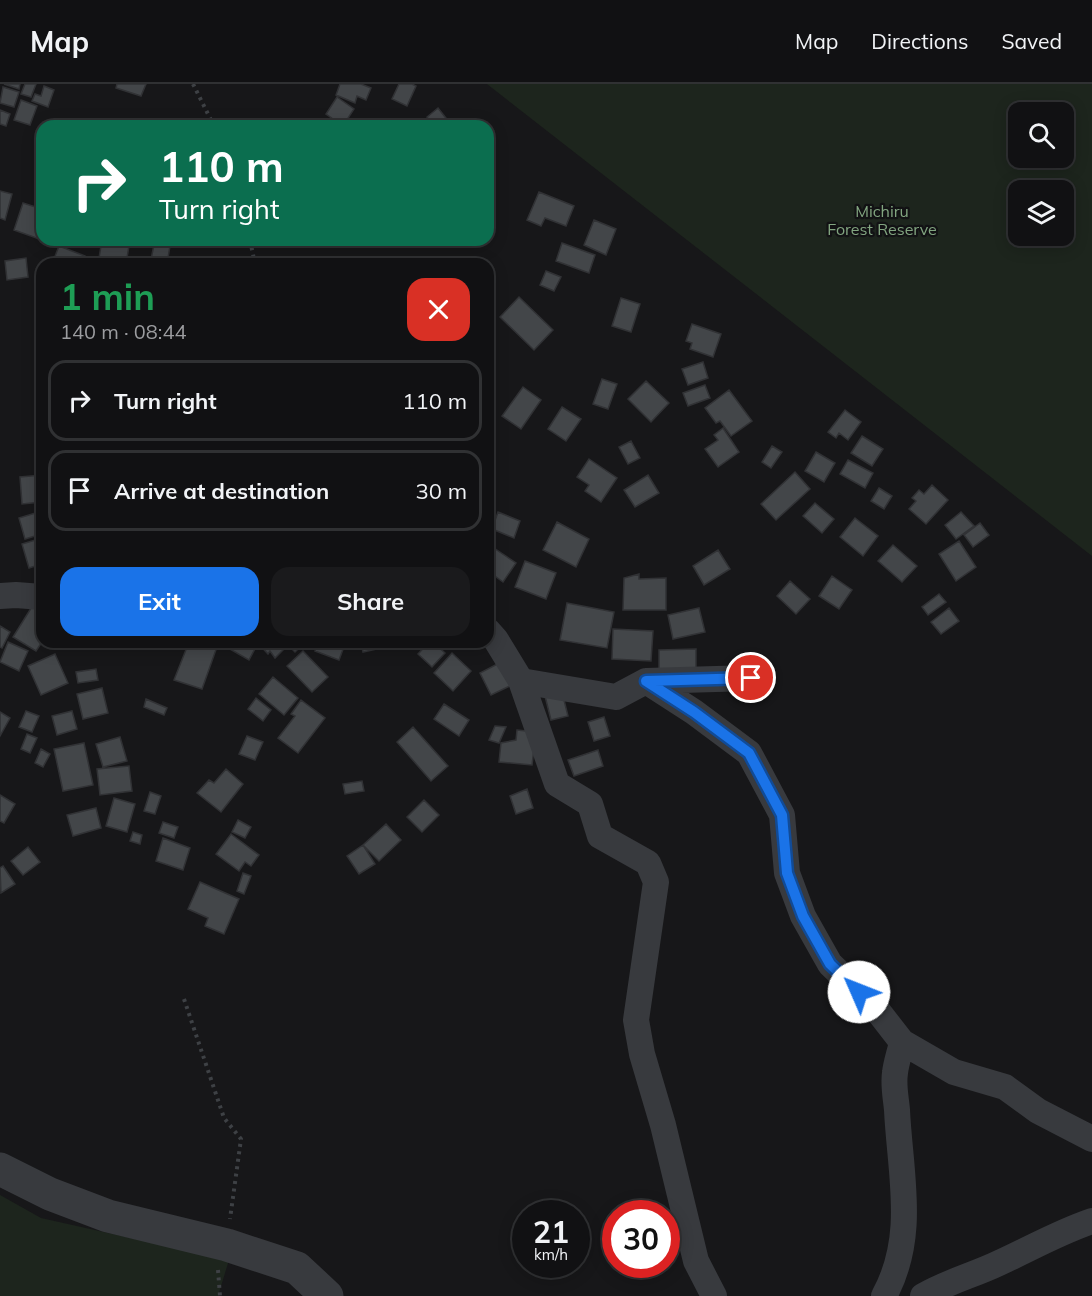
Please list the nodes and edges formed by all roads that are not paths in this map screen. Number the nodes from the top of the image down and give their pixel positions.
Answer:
1 (0, 596) edge
2 (36, 597) edge
3 (494, 638) edge
4 (751, 678) dead end
5 (521, 681) junction
6 (646, 681) junction
7 (902, 1042) junction
8 (1092, 1139) edge
9 (0, 1169) edge
10 (1092, 1221) edge
11 (327, 1296) edge
12 (714, 1296) edge
13 (884, 1296) edge
14 (922, 1296) edge

1 - 2 street
3 - 5 street
4 - 6 street
5 - 6 street
5 - 12 street
6 - 7 street
7 - 8 street
7 - 13 street
9 - 11 street
10 - 14 street

